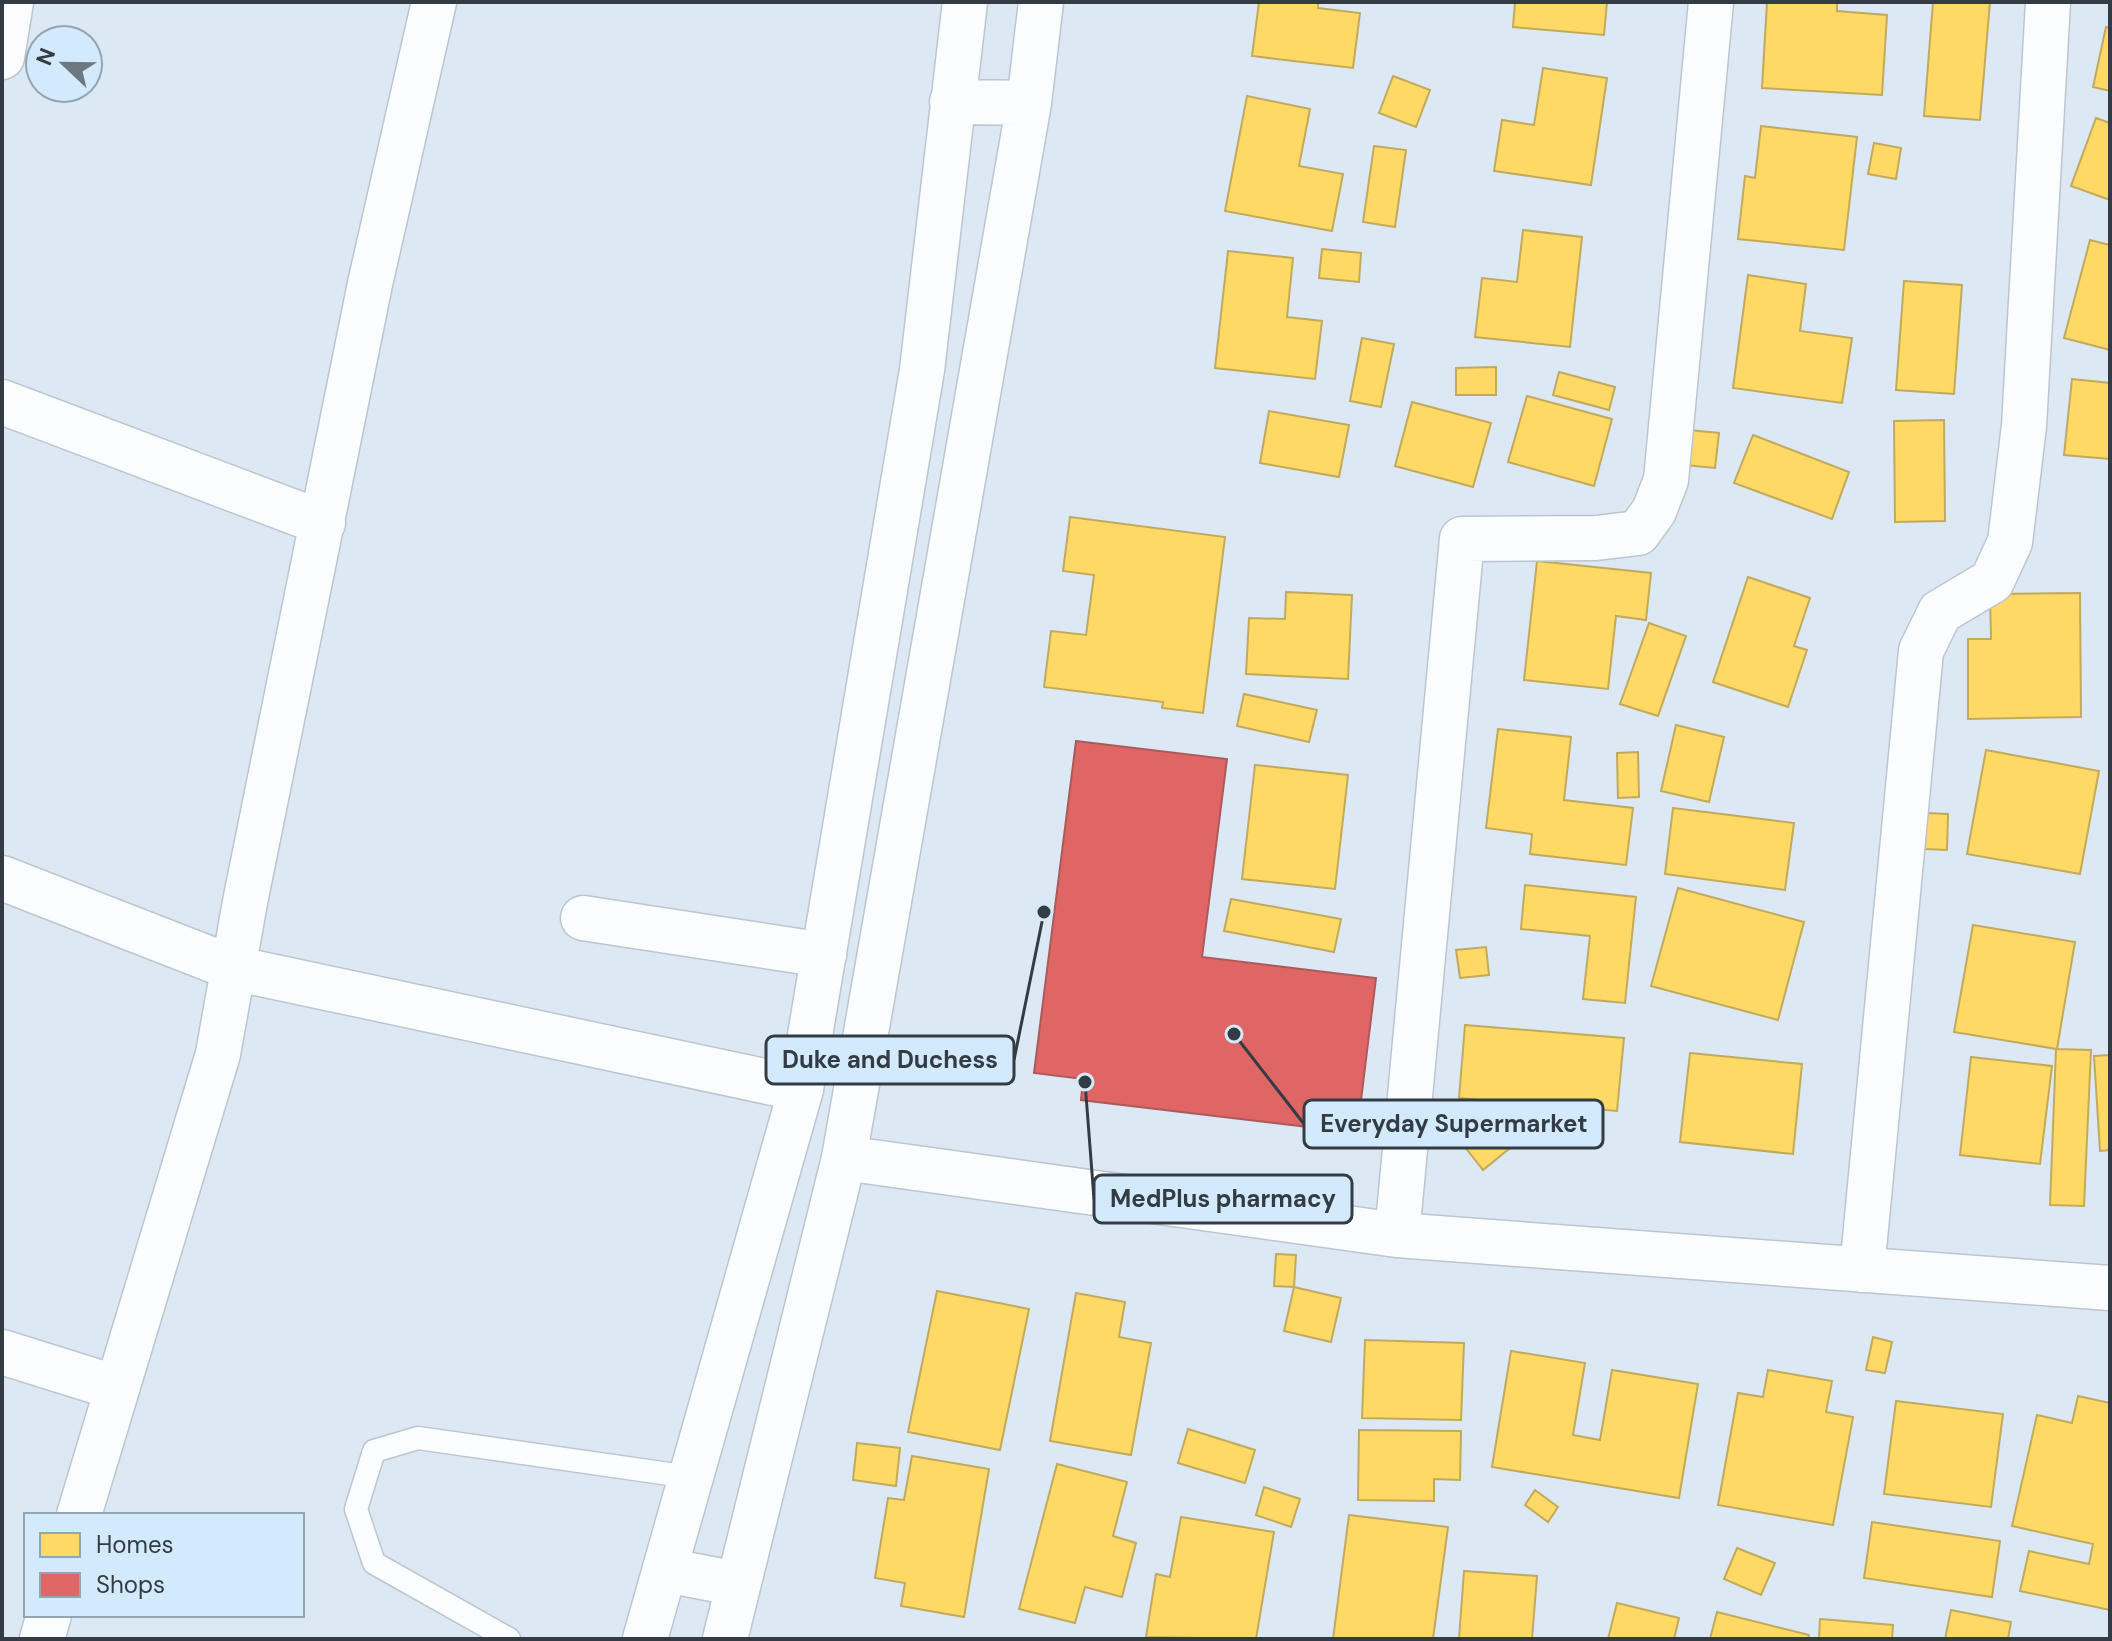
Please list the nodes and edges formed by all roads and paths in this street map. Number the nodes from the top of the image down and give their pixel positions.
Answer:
1 (11, 2) edge
2 (434, 2) edge
3 (965, 2) edge
4 (1041, 2) edge
5 (1711, 2) edge
6 (2048, 2) edge
7 (2, 57) edge
8 (952, 102) junction
9 (1029, 103) junction
10 (2, 402) edge
11 (323, 523) junction
12 (2, 878) edge
13 (583, 918) dead end
14 (824, 955) junction
15 (233, 968) junction
16 (801, 1089) junction
17 (844, 1158) junction
18 (1397, 1235) junction
19 (1862, 1270) junction
20 (2110, 1288) edge
21 (2, 1352) edge
22 (117, 1388) junction
23 (690, 1477) junction
24 (80, 1513) edge
25 (665, 1570) junction
26 (738, 1584) junction
27 (48, 1617) edge
28 (42, 1639) edge
29 (509, 1639) edge
30 (645, 1639) edge
31 (725, 1639) edge

1 - 7 street
2 - 11 street
3 - 8 street
4 - 9 street
5 - 18 street
6 - 19 street
8 - 9 street
8 - 14 street
9 - 17 street
10 - 11 street
11 - 15 street
12 - 15 street
13 - 14 street
14 - 16 street
15 - 16 street
15 - 22 street
16 - 23 street
17 - 18 street
17 - 26 street
18 - 19 street
19 - 20 street
21 - 22 street
22 - 24 street
23 - 25 street
23 - 29 lane
25 - 26 street
25 - 30 street
26 - 31 street
27 - 28 street

